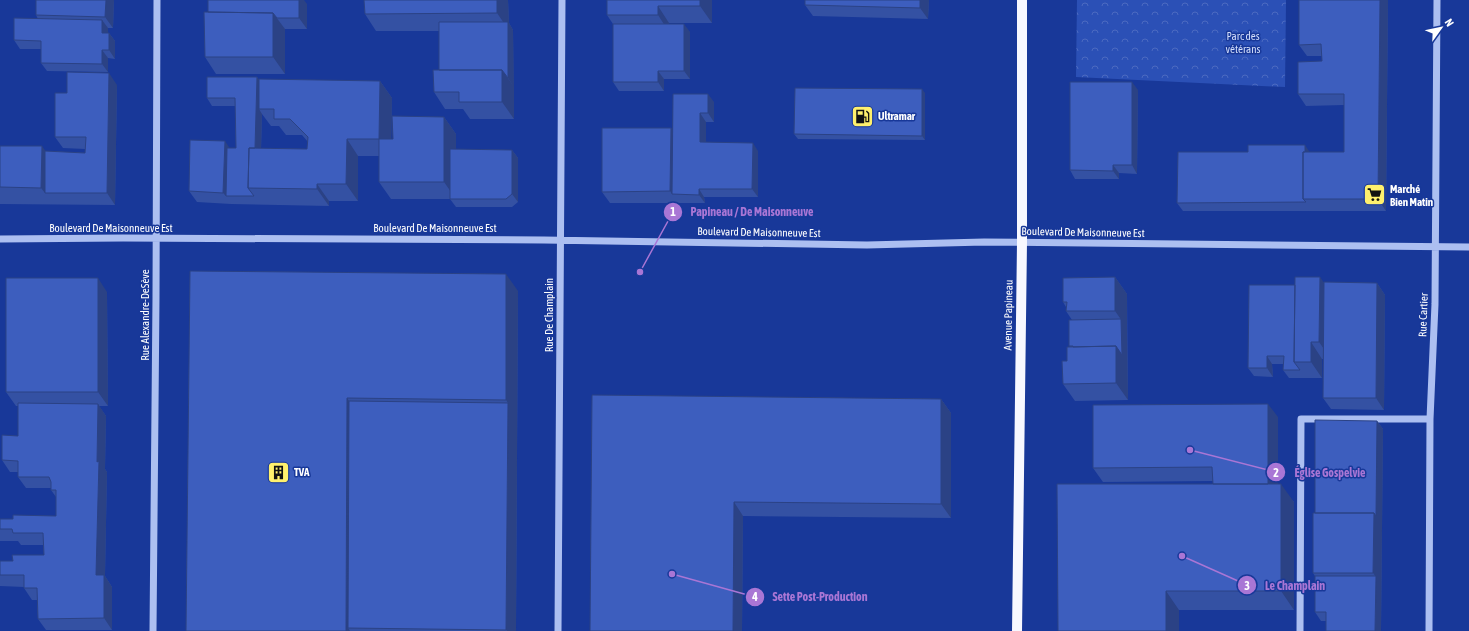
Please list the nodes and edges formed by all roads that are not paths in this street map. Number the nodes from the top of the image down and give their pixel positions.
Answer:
1 (157, 0) edge
2 (562, 0) edge
3 (1022, 0) edge
4 (1437, 0) edge
5 (155, 239) junction
6 (0, 240) edge
7 (560, 240) junction
8 (1022, 242) junction
9 (1435, 247) junction
10 (1469, 247) edge
11 (1430, 419) junction
12 (153, 631) edge
13 (558, 631) edge
14 (1017, 631) edge
15 (1300, 631) edge
16 (1429, 631) edge

1 - 5 street, Rue Alexandre-DeSève
2 - 7 street, Rue De Champlain
3 - 8 main road, Avenue Papineau
4 - 9 street, Rue Cartier
5 - 6 street, Boulevard De Maisonneuve Est
5 - 7 street, Boulevard De Maisonneuve Est
5 - 12 street, Rue Alexandre-DeSève
7 - 8 street, Boulevard De Maisonneuve Est
7 - 13 street, Rue De Champlain
8 - 9 street, Boulevard De Maisonneuve Est
8 - 14 main road, Avenue Papineau
9 - 10 street, Boulevard De Maisonneuve Est
9 - 11 street, Rue Cartier
11 - 15 street
11 - 16 street, Rue Cartier

